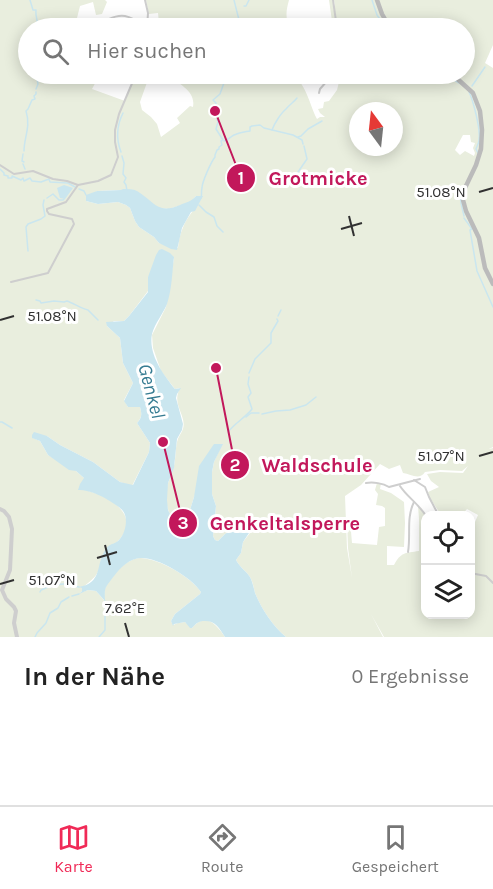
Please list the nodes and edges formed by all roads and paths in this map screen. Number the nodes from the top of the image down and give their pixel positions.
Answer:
1 (145, 0) edge
2 (333, 0) edge
3 (377, 0) edge
4 (112, 18) edge
5 (131, 18) edge
6 (148, 18) edge
7 (336, 18) edge
8 (384, 18) edge
9 (133, 84) edge
10 (324, 84) edge
11 (463, 84) edge
12 (319, 93) dead end
13 (0, 165) edge
14 (78, 185) junction
15 (11, 282) dead end
16 (493, 285) edge
17 (420, 479) dead end
18 (414, 480) junction
19 (366, 483) dead end
20 (400, 485) junction
21 (414, 502) junction
22 (0, 509) edge
23 (423, 511) edge
24 (437, 511) edge
25 (408, 552) dead end
26 (475, 574) edge
27 (493, 583) edge
28 (1, 589) edge
29 (17, 637) edge

1 - 6 street
2 - 7 street
3 - 8 main road
4 - 5 street
9 - 14 street
10 - 12 street
11 - 16 main road
13 - 14 street
14 - 15 street
17 - 18 street
18 - 20 street
18 - 24 street
19 - 20 street
20 - 21 street
21 - 23 street
21 - 25 street
22 - 28 street
26 - 27 street
28 - 29 street

